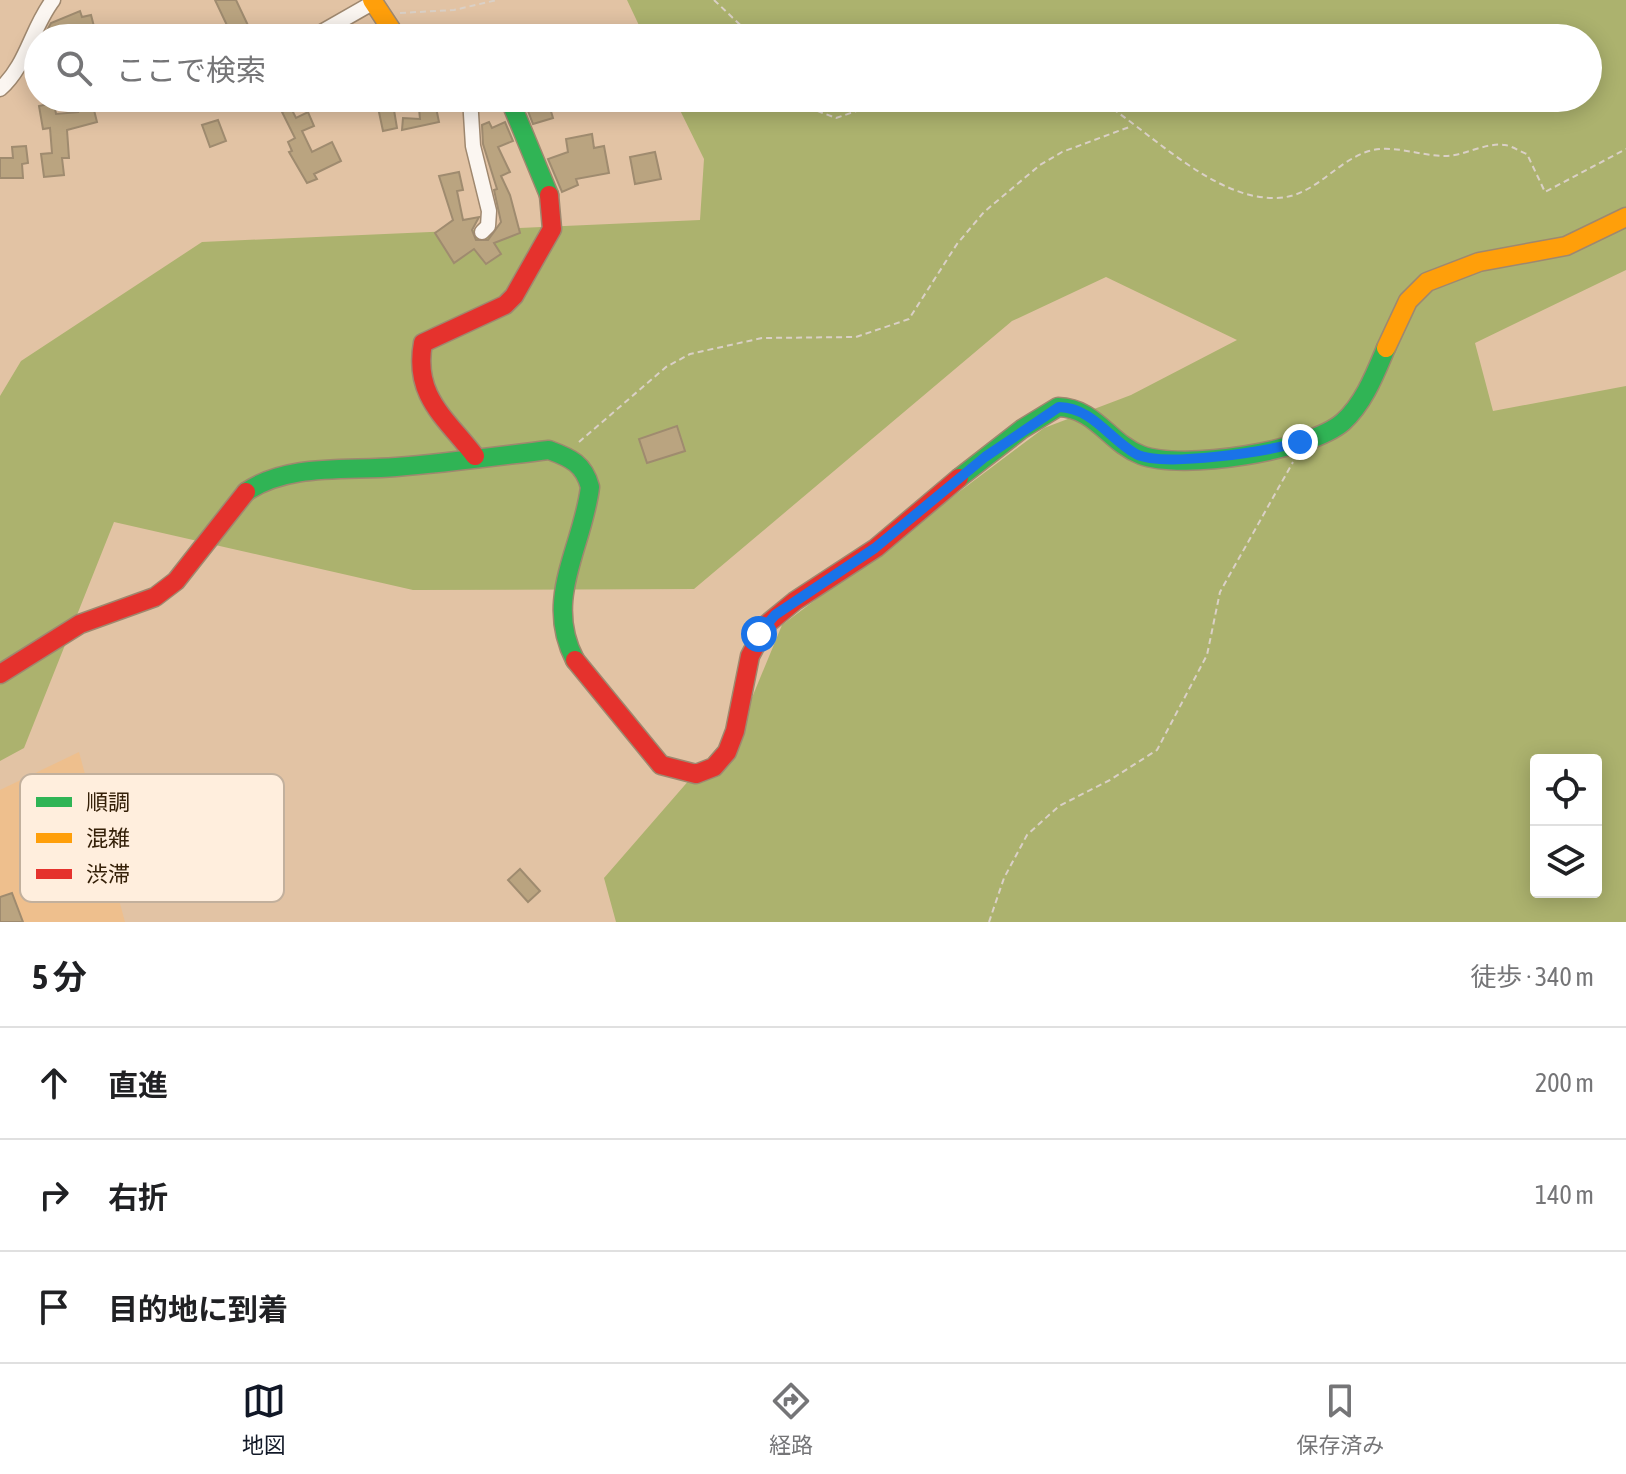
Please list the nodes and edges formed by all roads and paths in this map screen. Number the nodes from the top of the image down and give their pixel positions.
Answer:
1 (53, 0) edge
2 (497, 0) edge
3 (714, 0) edge
4 (378, 9) edge
5 (39, 24) edge
6 (343, 24) edge
7 (739, 24) edge
8 (24, 57) edge
9 (0, 89) edge
10 (471, 112) edge
11 (515, 112) edge
12 (820, 112) edge
13 (854, 112) edge
14 (1114, 112) edge
15 (1132, 126) junction
16 (1626, 149) edge
17 (1626, 217) edge
18 (482, 232) dead end
19 (1300, 442) junction
20 (568, 453) junction
21 (475, 456) junction
22 (0, 674) edge
23 (989, 922) edge

1 - 5 street
2 - 4 path
3 - 7 path
4 - 6 street
8 - 9 street
10 - 18 street
11 - 21 street
12 - 13 path
14 - 15 path
15 - 16 path
15 - 20 path
17 - 19 street
19 - 20 street
19 - 23 path
20 - 21 street
21 - 22 street

